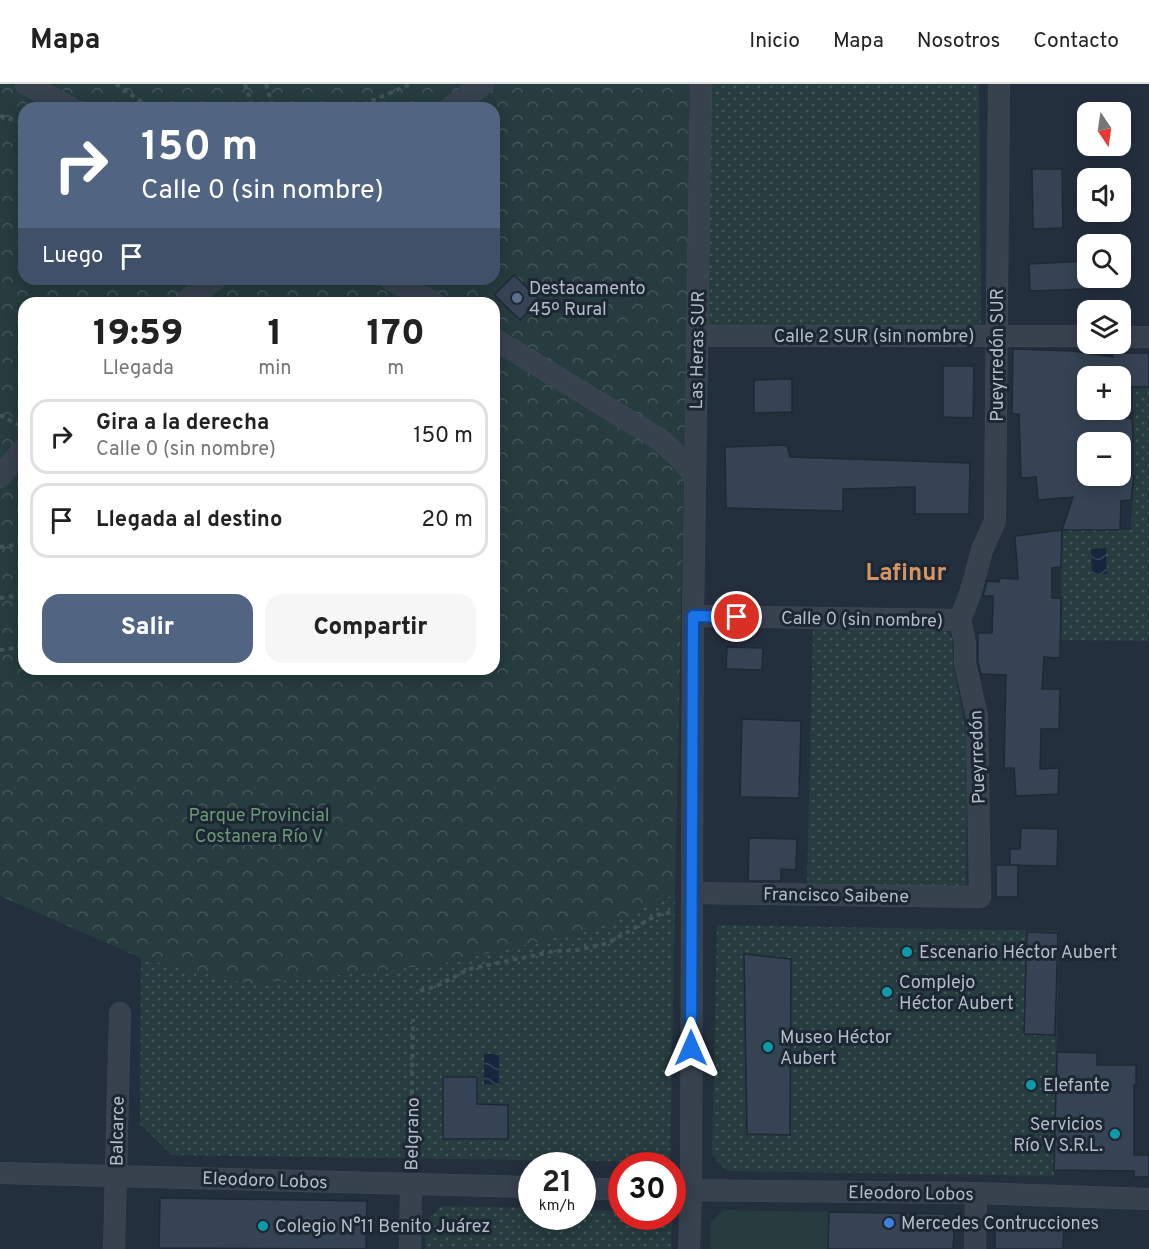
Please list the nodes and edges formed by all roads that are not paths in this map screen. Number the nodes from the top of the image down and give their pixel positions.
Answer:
1 (26, 84) edge
2 (483, 84) edge
3 (701, 84) edge
4 (999, 84) edge
5 (60, 102) edge
6 (458, 102) edge
7 (207, 285) edge
8 (401, 285) edge
9 (192, 297) edge
10 (423, 297) edge
11 (997, 335) junction
12 (697, 336) junction
13 (1077, 336) edge
14 (1131, 337) edge
15 (1149, 337) edge
16 (500, 343) edge
17 (18, 455) edge
18 (695, 476) junction
19 (0, 477) edge
20 (693, 616) junction
21 (960, 620) junction
22 (980, 897) joint
23 (692, 901) junction
24 (120, 1013) dead end
25 (683, 1152) edge
26 (0, 1173) edge
27 (116, 1175) junction
28 (411, 1185) junction
29 (518, 1188) edge
30 (686, 1190) edge
31 (976, 1193) junction
32 (1149, 1199) edge
33 (686, 1224) edge
34 (114, 1249) edge
35 (410, 1249) edge
36 (689, 1249) edge
37 (975, 1249) edge

1 - 5 street
2 - 6 street
3 - 12 street, Las Heras SUR
4 - 11 street, Pueyrredón SUR
7 - 9 street
8 - 10 street
11 - 12 street, Calle 2 SUR (sin nombre)
11 - 13 street, Calle 2 SUR (sin nombre)
11 - 21 street, Pueyrredón SUR
12 - 18 street, Las Heras SUR
14 - 15 street
16 - 18 street
17 - 19 street
18 - 20 street, Las Heras SUR
20 - 21 street, Calle 0 (sin nombre)
20 - 23 street, Las Heras SUR
21 - 22 street, Pueyrredón
22 - 23 street, Francisco Saibene
23 - 25 street, Las Heras SUR
24 - 27 street, Balcarce
26 - 27 street, Eleodoro Lobos
27 - 28 street, Eleodoro Lobos
27 - 34 street, Balcarce
28 - 29 street, Eleodoro Lobos
28 - 35 street, Belgrano
30 - 31 street, Eleodoro Lobos
31 - 32 street, Eleodoro Lobos
31 - 37 street
33 - 36 street, Las Heras SUR

